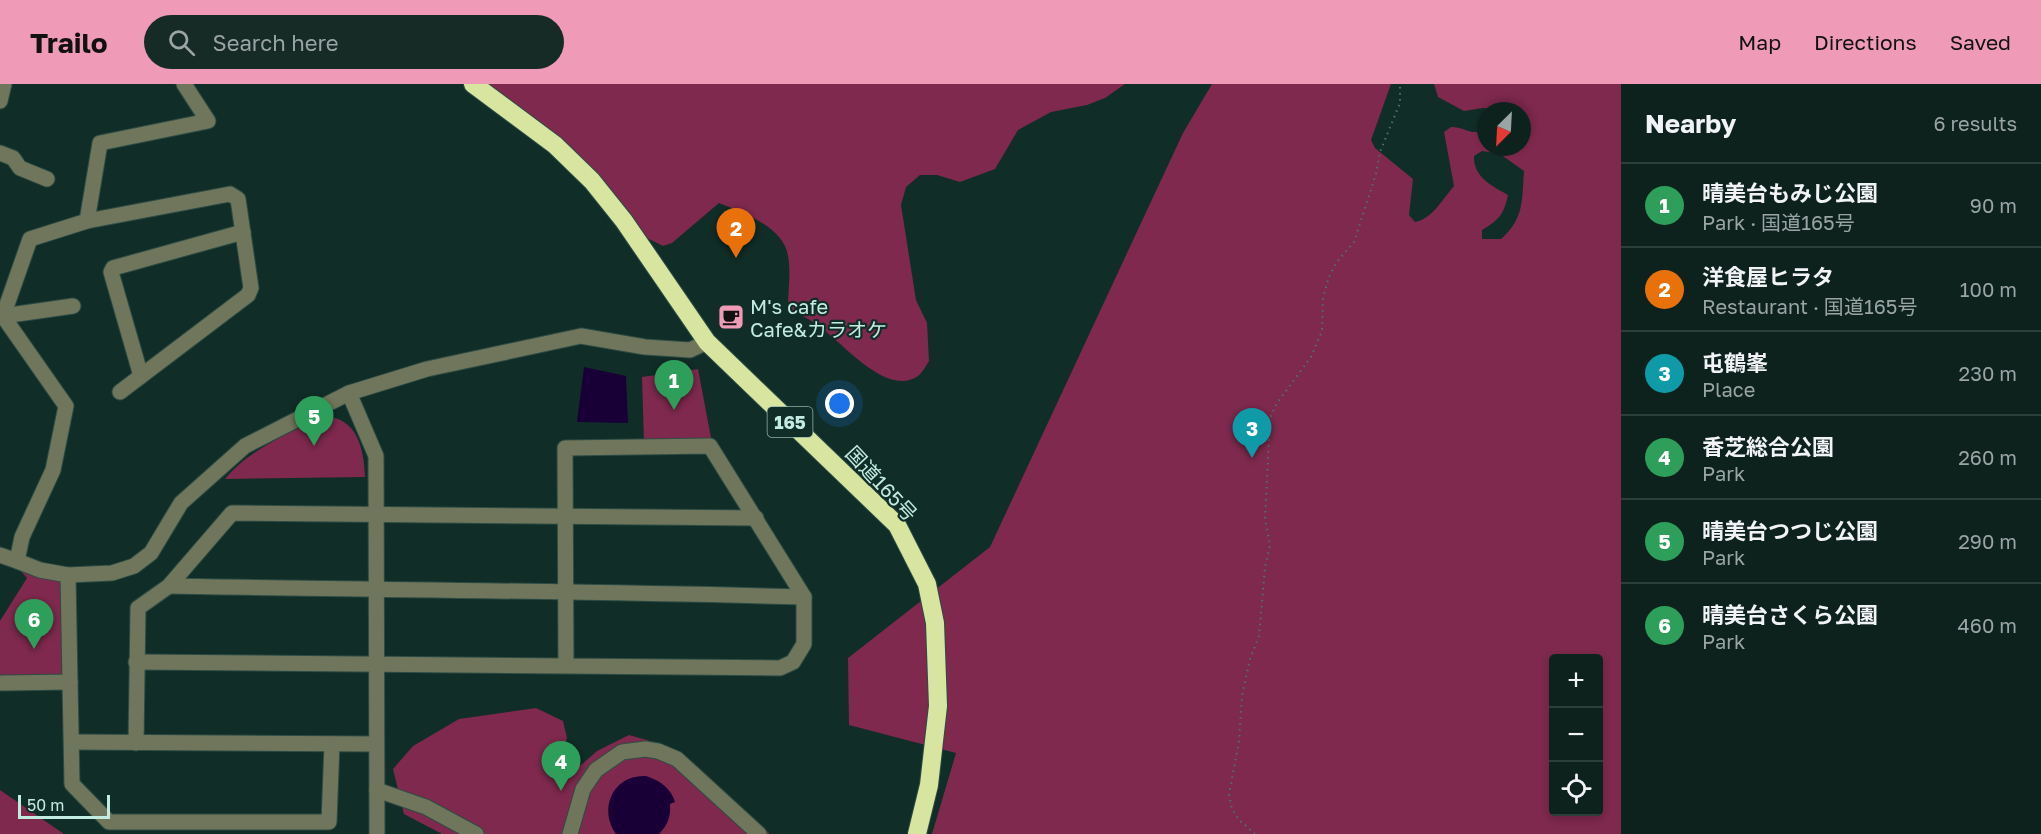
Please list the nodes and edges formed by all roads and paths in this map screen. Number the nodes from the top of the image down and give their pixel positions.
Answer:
1 (4, 84) edge
2 (184, 84) edge
3 (473, 84) edge
4 (1400, 84) edge
5 (0, 100) edge
6 (0, 153) edge
7 (47, 179) dead end
8 (87, 221) junction
9 (243, 232) junction
10 (74, 306) dead end
11 (3, 316) junction
12 (707, 342) junction
13 (141, 376) junction
14 (120, 392) dead end
15 (349, 393) junction
16 (376, 515) junction
17 (566, 517) junction
18 (756, 518) junction
19 (0, 555) edge
20 (17, 561) junction
21 (69, 574) junction
22 (169, 586) junction
23 (376, 590) junction
24 (567, 590) junction
25 (804, 597) junction
26 (136, 662) junction
27 (566, 665) junction
28 (377, 667) junction
29 (70, 682) junction
30 (2, 683) dead end
31 (72, 742) junction
32 (136, 743) junction
33 (332, 744) junction
34 (376, 744) junction
35 (377, 790) junction
36 (377, 834) edge
37 (476, 834) edge
38 (570, 834) edge
39 (759, 834) edge
40 (916, 834) edge
41 (1255, 834) edge

1 - 5 street
2 - 8 street
3 - 12 highway, 国道165号 / 165
4 - 41 path
6 - 7 street
8 - 9 street
8 - 11 street
9 - 13 street
9 - 13 street
10 - 11 street
11 - 20 street
12 - 15 street
12 - 40 highway, 国道165号 / 165
13 - 14 street
15 - 16 street
15 - 21 street
16 - 17 street
16 - 22 street
16 - 23 street
17 - 18 street
17 - 18 street
17 - 24 street
18 - 25 street
19 - 20 street
20 - 21 street
21 - 29 street
22 - 23 street
22 - 26 street
23 - 24 street
23 - 28 street
24 - 25 street
24 - 27 street
25 - 27 street
26 - 28 street
26 - 32 street
27 - 28 street
28 - 34 street
29 - 30 street
29 - 31 street
31 - 32 street
31 - 33 street
32 - 33 street
33 - 34 street
34 - 35 street
35 - 36 street
35 - 37 street
38 - 39 street

